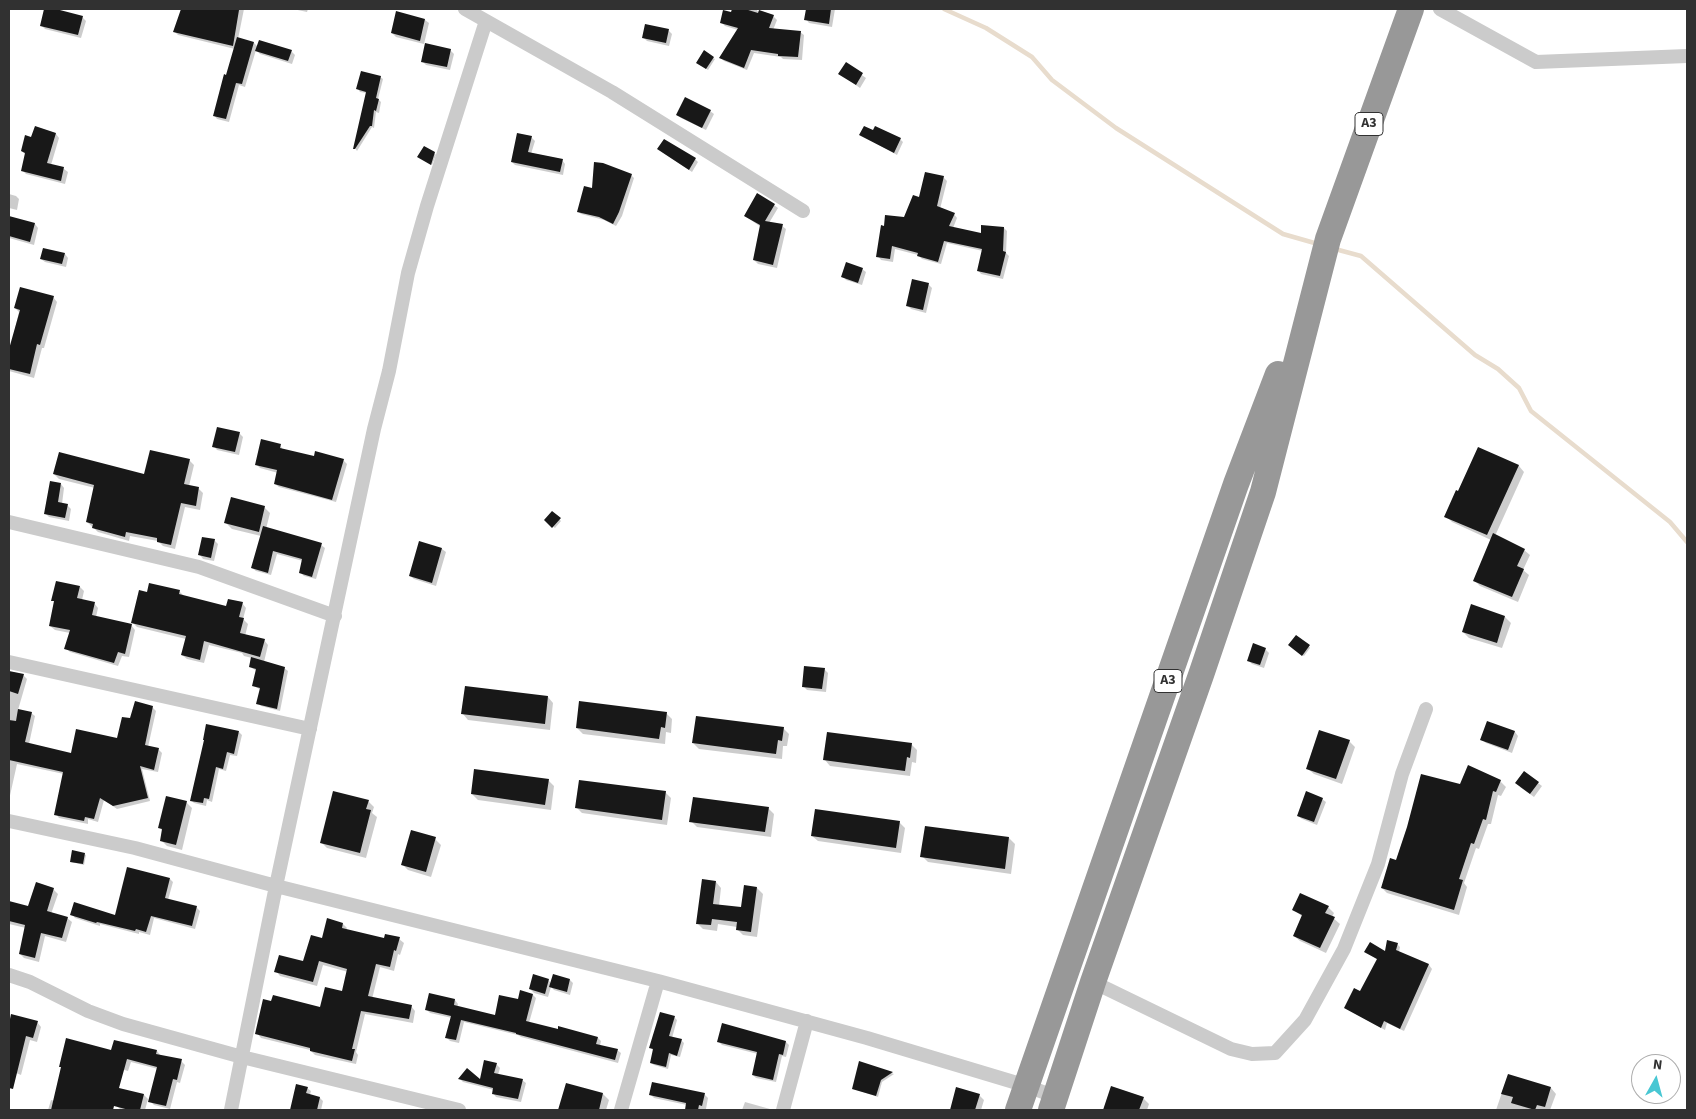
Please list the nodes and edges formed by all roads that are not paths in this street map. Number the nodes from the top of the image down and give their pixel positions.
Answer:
1 (465, 9) edge
2 (1411, 9) edge
3 (1440, 9) edge
4 (486, 21) junction
5 (1687, 56) edge
6 (803, 211) dead end
7 (1326, 247) junction
8 (9, 522) edge
9 (335, 616) junction
10 (9, 662) edge
11 (1426, 709) dead end
12 (310, 729) junction
13 (9, 822) edge
14 (276, 886) junction
15 (9, 975) edge
16 (658, 981) junction
17 (1093, 982) junction
18 (807, 1022) junction
19 (242, 1057) junction
20 (1027, 1086) junction
21 (1054, 1103) edge
22 (230, 1110) edge
23 (454, 1110) edge
24 (621, 1110) edge
25 (783, 1110) edge
26 (1018, 1110) edge

1 - 4 street
2 - 7 highway, A3
3 - 5 street
4 - 6 street
4 - 9 street
7 - 17 highway, A3
7 - 20 highway, A3
8 - 9 street
9 - 12 street
10 - 12 street
11 - 17 street
12 - 14 street
13 - 14 street
14 - 16 street
14 - 19 street
15 - 19 street
16 - 18 street
16 - 24 street
17 - 21 highway, A3
18 - 20 street
18 - 25 street
19 - 22 street
19 - 23 street
20 - 21 street
20 - 26 highway, A3

